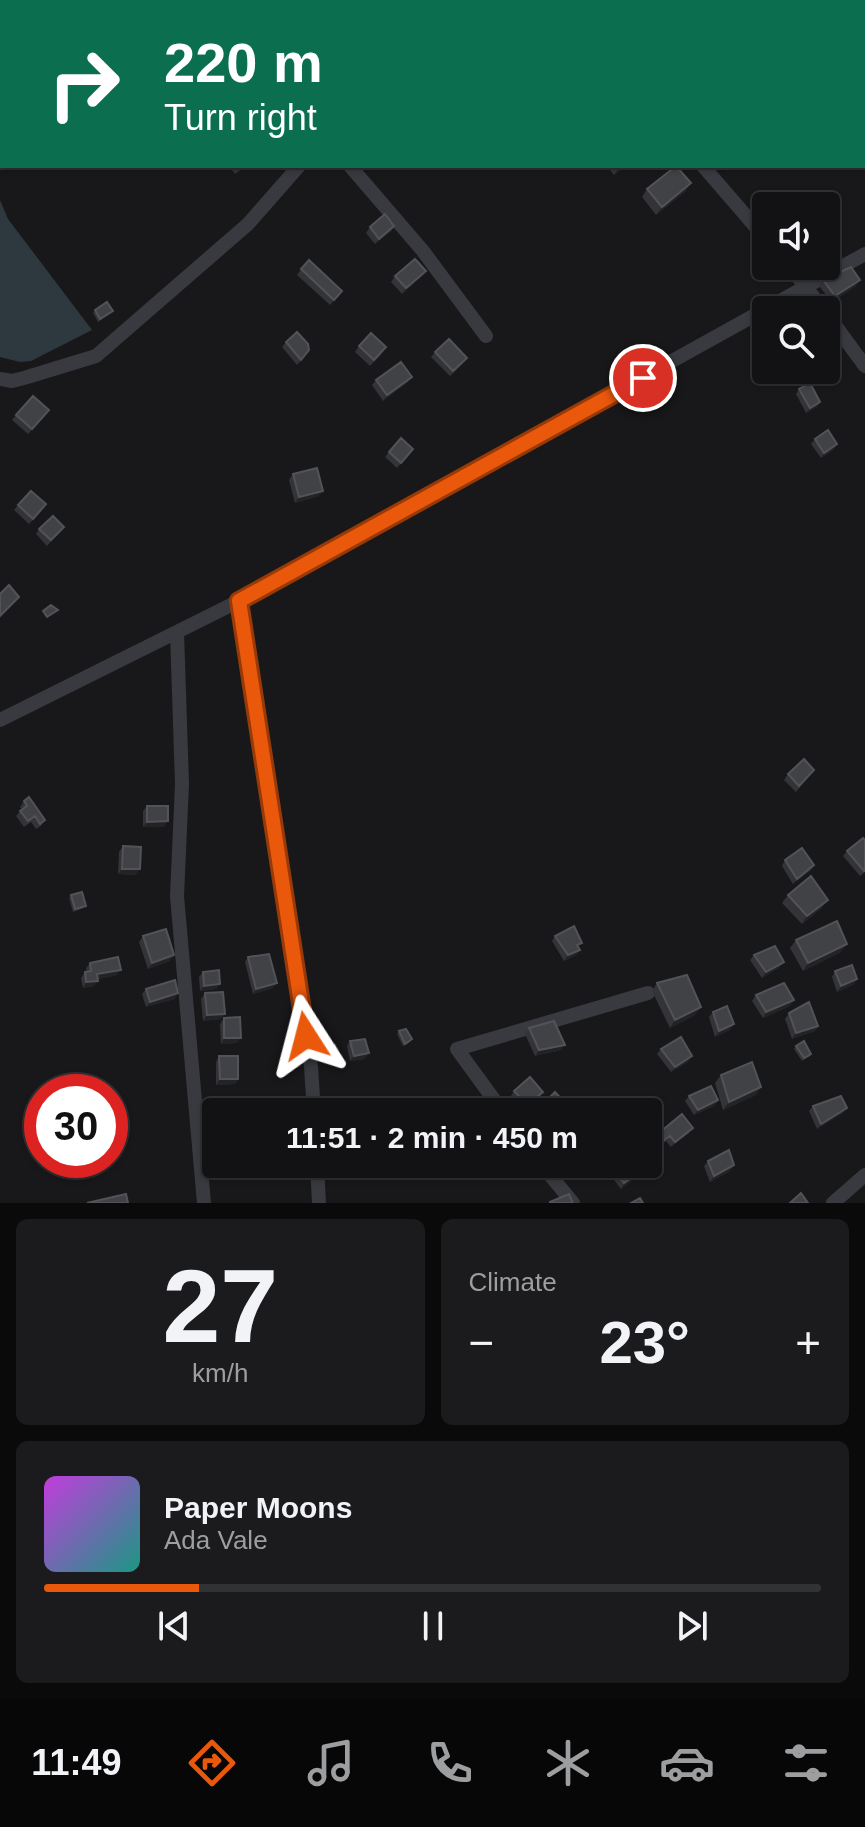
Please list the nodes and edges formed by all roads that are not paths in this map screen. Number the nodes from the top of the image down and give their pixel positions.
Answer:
1 (297, 168) edge
2 (352, 168) edge
3 (705, 168) edge
4 (752, 223) edge
5 (865, 254) edge
6 (801, 280) edge
7 (807, 287) junction
8 (814, 296) edge
9 (840, 332) edge
10 (486, 336) dead end
11 (865, 366) edge
12 (6, 380) edge
13 (239, 601) junction
14 (177, 632) junction
15 (0, 720) edge
16 (648, 993) dead end
17 (313, 1098) edge
18 (493, 1098) edge
19 (865, 1175) edge
20 (318, 1178) edge
21 (552, 1178) edge
22 (204, 1203) edge
23 (319, 1203) edge
24 (573, 1203) edge
25 (833, 1203) edge

1 - 12 street
2 - 10 street
3 - 4 street
5 - 7 street
6 - 7 street
7 - 8 street
7 - 13 street
9 - 11 street
13 - 14 street
13 - 17 street
14 - 15 street
14 - 22 street
16 - 18 street
19 - 25 street
20 - 23 street
21 - 24 street

